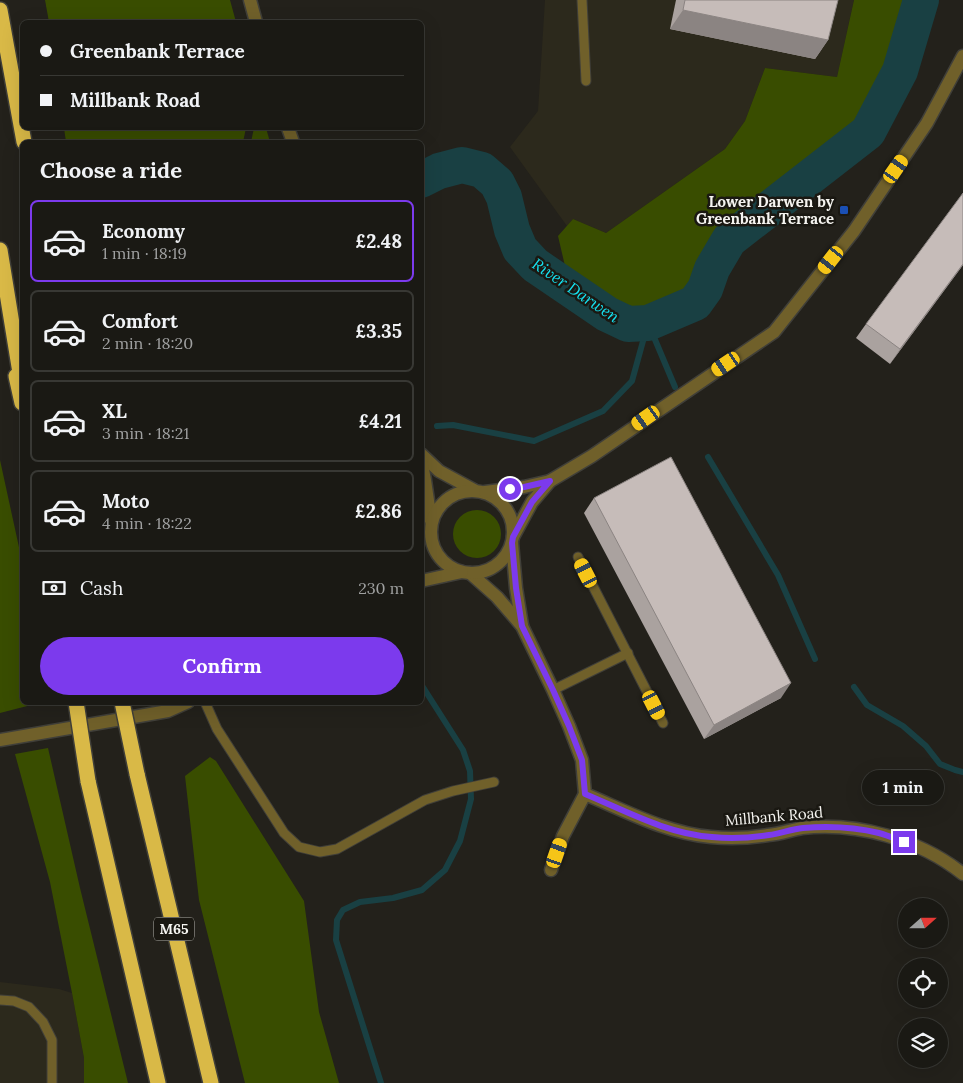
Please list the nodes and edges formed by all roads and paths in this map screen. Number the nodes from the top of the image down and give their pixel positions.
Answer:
1 (5, 0) edge
2 (250, 0) edge
3 (582, 0) edge
4 (0, 10) edge
5 (255, 20) edge
6 (963, 56) edge
7 (586, 81) dead end
8 (13, 82) junction
9 (20, 120) edge
10 (0, 250) edge
11 (0, 310) edge
12 (20, 373) edge
13 (20, 395) edge
14 (424, 457) edge
15 (424, 472) edge
16 (550, 481) junction
17 (479, 491) junction
18 (431, 527) junction
19 (513, 540) junction
20 (424, 542) edge
21 (578, 558) dead end
22 (466, 573) junction
23 (424, 580) edge
24 (522, 626) junction
25 (628, 653) junction
26 (553, 690) junction
27 (76, 705) edge
28 (123, 705) edge
29 (181, 705) edge
30 (206, 705) edge
31 (664, 723) dead end
32 (0, 740) edge
33 (494, 782) dead end
34 (585, 794) junction
35 (551, 870) dead end
36 (963, 874) edge
37 (0, 1000) edge
38 (52, 1083) edge
39 (158, 1083) edge
40 (211, 1083) edge

1 - 8 highway
2 - 5 street
3 - 7 lane
4 - 8 highway
6 - 16 street
8 - 9 highway
10 - 12 highway
11 - 13 highway
14 - 17 street
15 - 18 street
16 - 17 street
16 - 19 street
17 - 18 street
17 - 19 street
18 - 20 street
18 - 22 street
19 - 22 street
19 - 24 street
21 - 25 lane
22 - 23 street
22 - 24 street
24 - 26 street
25 - 26 lane
25 - 31 lane
26 - 34 street
27 - 39 highway, bridge
28 - 40 highway, M65, bridge
29 - 32 street
30 - 33 lane
34 - 35 street
34 - 36 street, Millbank Road
37 - 38 lane

